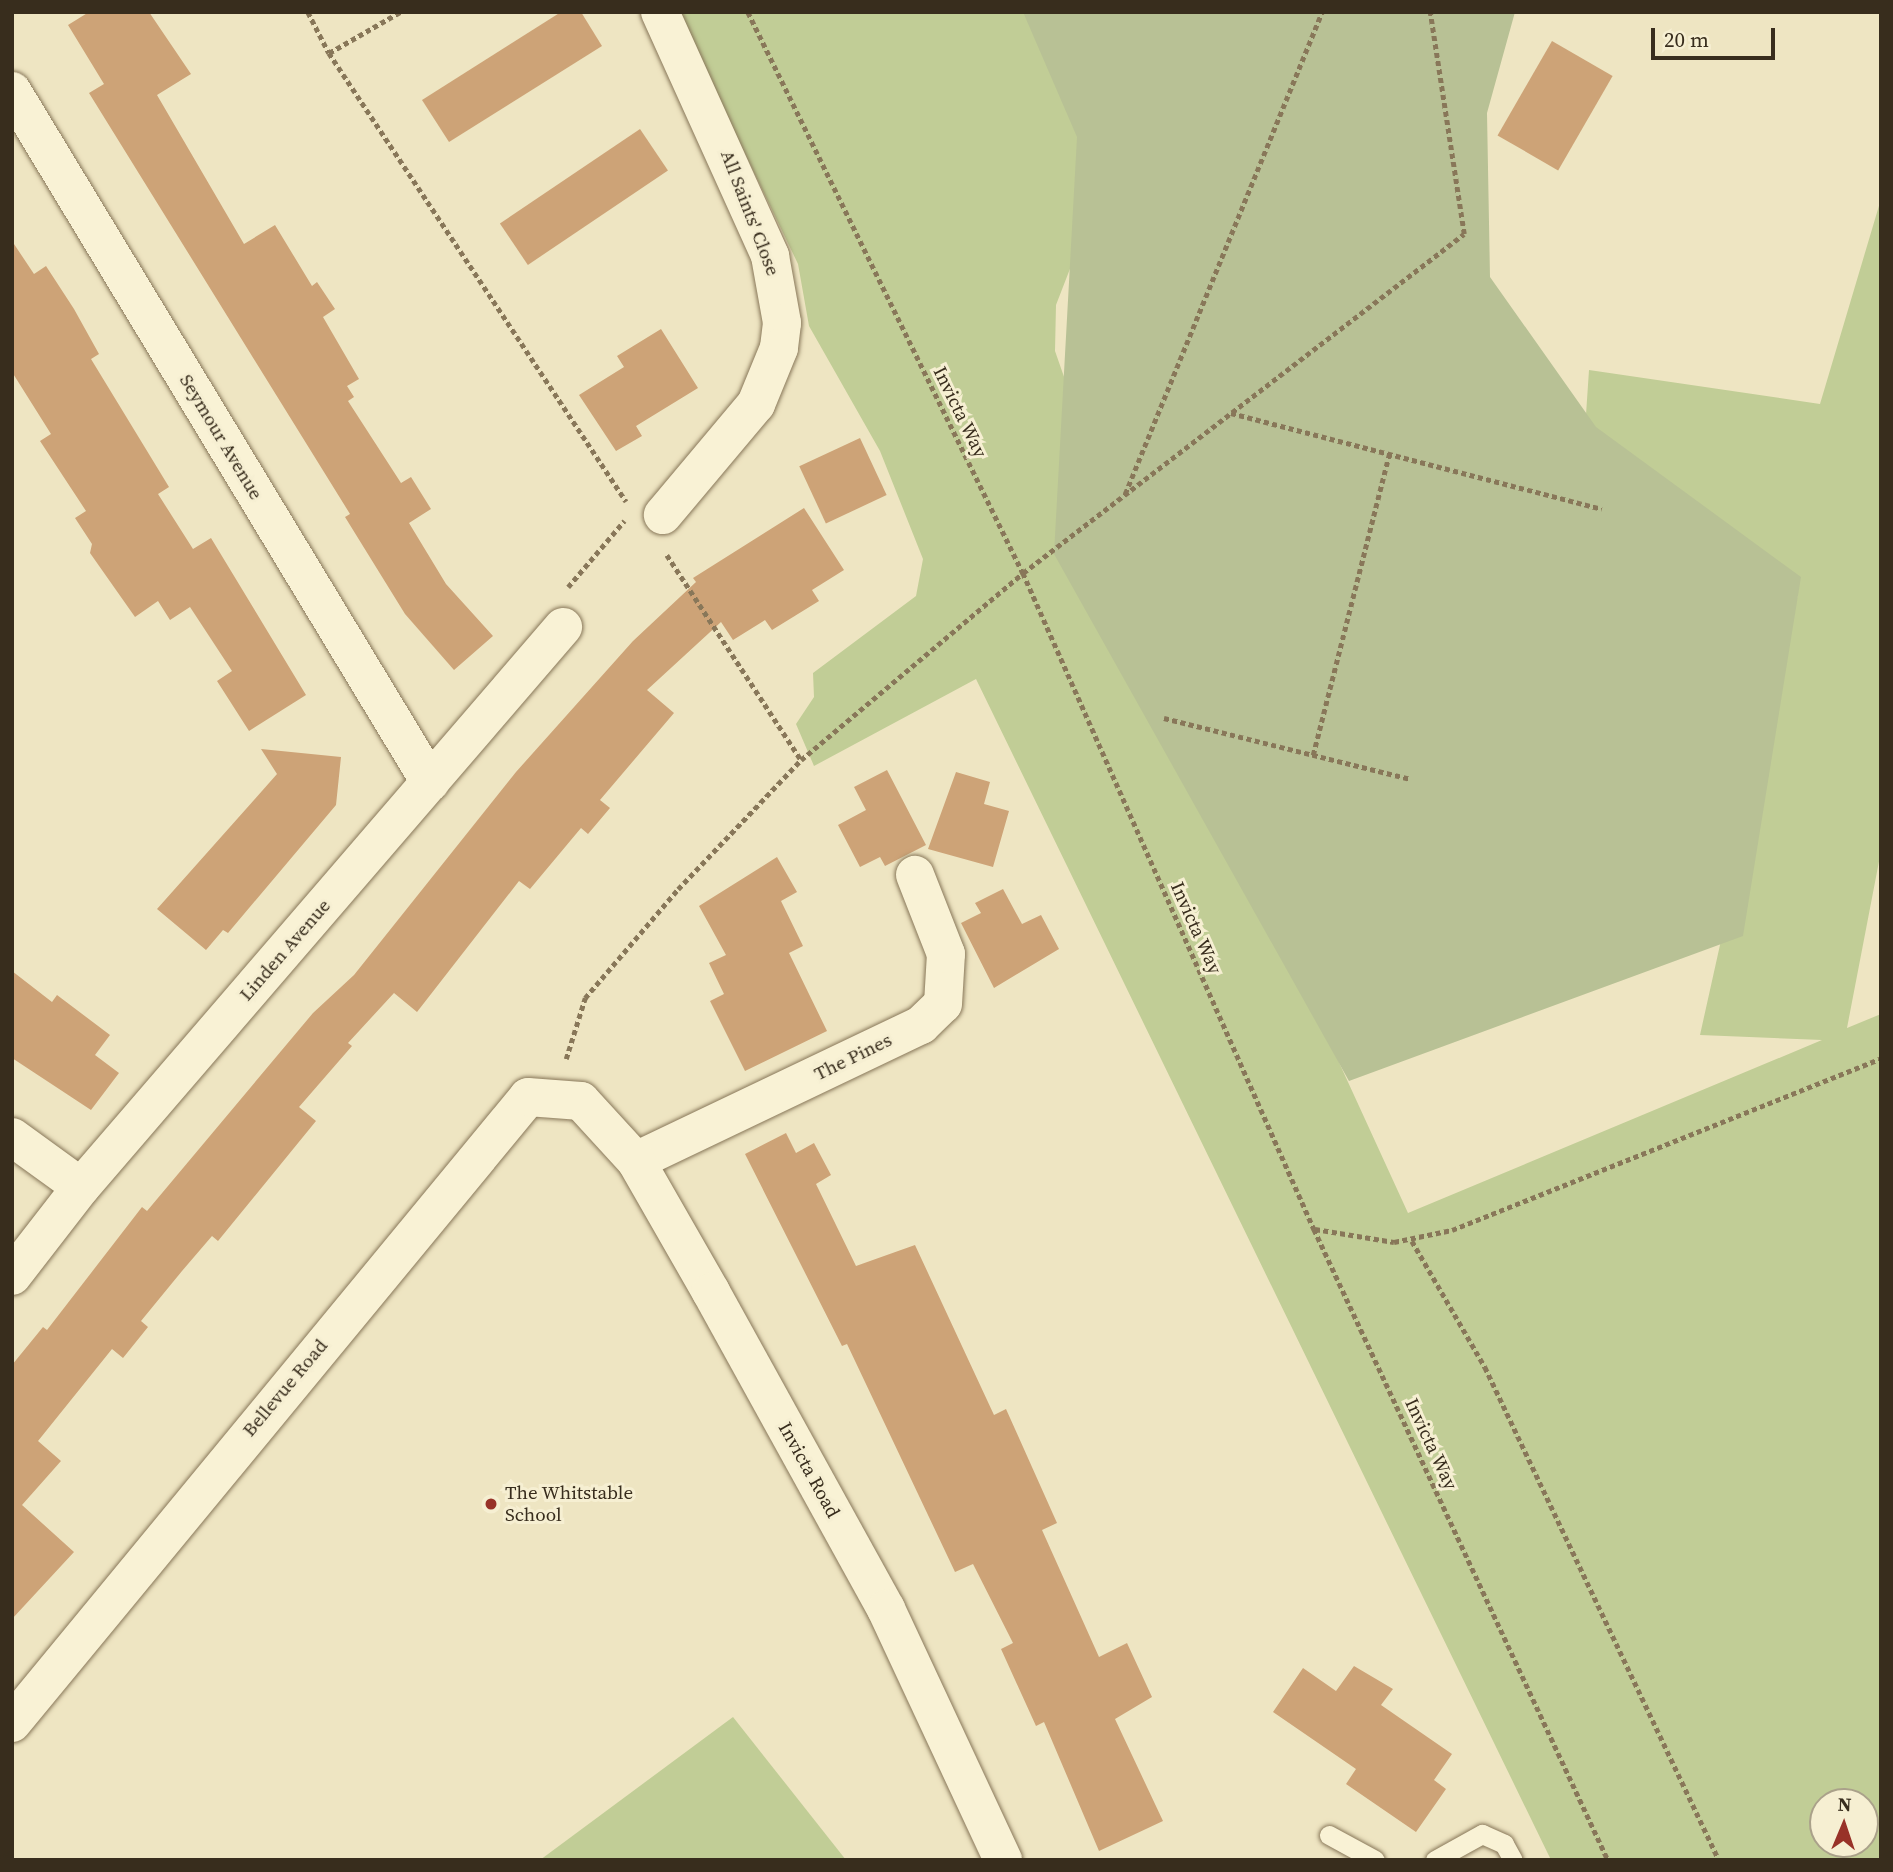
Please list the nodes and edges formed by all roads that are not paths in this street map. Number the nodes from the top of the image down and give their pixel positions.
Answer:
1 (660, 12) edge
2 (12, 91) edge
3 (661, 529) road end
4 (563, 627) road end
5 (430, 782) junction
6 (915, 875) dead end
7 (581, 1101) joint
8 (12, 1137) edge
9 (636, 1161) junction
10 (81, 1187) junction
11 (12, 1276) edge
12 (12, 1723) edge
13 (1329, 1835) dead end
14 (1003, 1860) edge
15 (1375, 1860) edge
16 (1435, 1860) edge
17 (1513, 1860) edge

1 - 3 street, All Saints' Close
2 - 5 street, Seymour Avenue
4 - 5 street, Linden Avenue
5 - 10 street, Linden Avenue
6 - 9 street, The Pines
7 - 9 street, Invicta Road
7 - 12 street, Bellevue Road
8 - 10 street
9 - 14 street, Invicta Road
10 - 11 street, Linden Avenue
13 - 15 lane
16 - 17 lane

